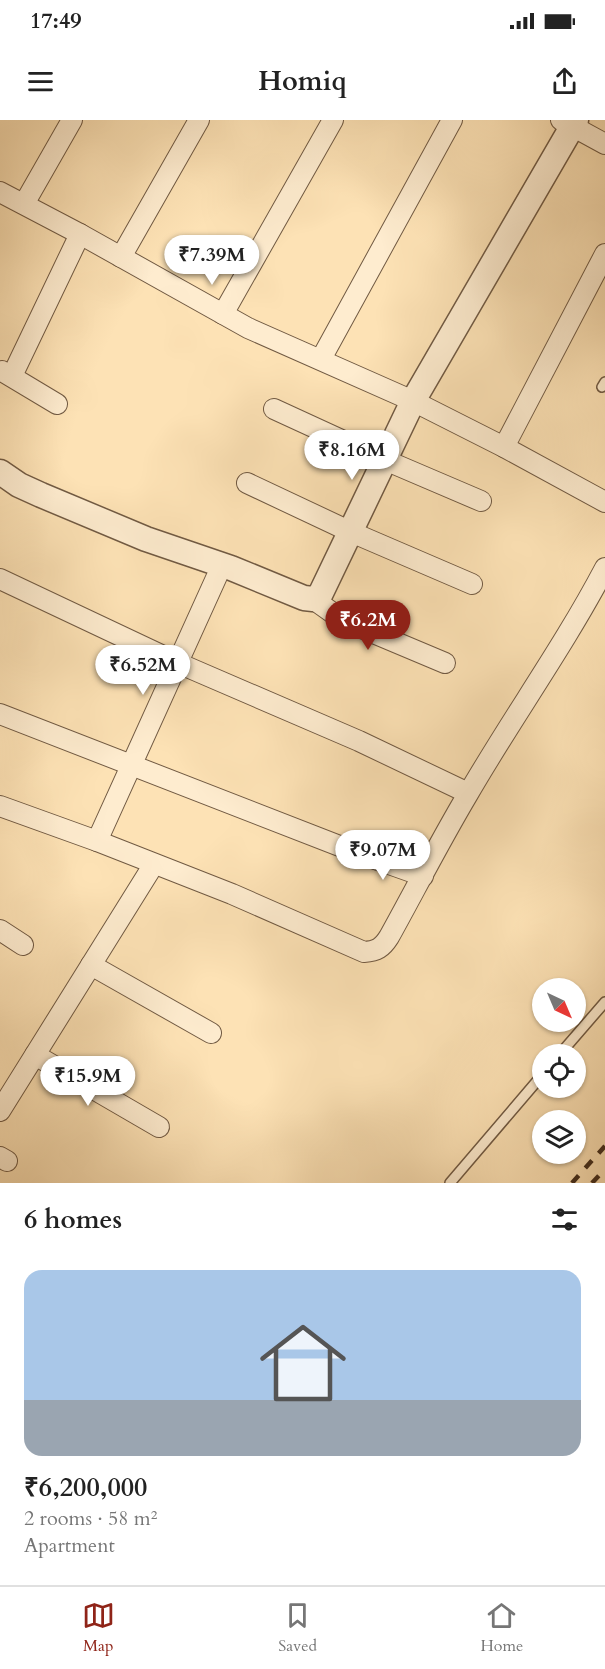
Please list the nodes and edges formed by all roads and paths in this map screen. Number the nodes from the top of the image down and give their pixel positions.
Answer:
1 (200, 120) edge
2 (333, 120) edge
3 (452, 120) edge
4 (70, 121) edge
5 (570, 122) edge
6 (605, 144) edge
7 (0, 192) edge
8 (24, 204) junction
9 (80, 234) junction
10 (605, 254) edge
11 (121, 257) junction
12 (223, 314) junction
13 (321, 359) junction
14 (6, 373) edge
15 (413, 401) junction
16 (57, 404) dead end
17 (274, 409) dead end
18 (504, 447) junction
19 (385, 460) junction
20 (0, 472) edge
21 (247, 483) dead end
22 (481, 501) dead end
23 (605, 502) edge
24 (351, 532) junction
25 (222, 565) junction
26 (605, 568) edge
27 (0, 579) edge
28 (471, 584) dead end
29 (313, 599) junction
30 (178, 663) junction
31 (445, 663) dead end
32 (0, 714) edge
33 (131, 765) junction
34 (468, 794) junction
35 (0, 806) edge
36 (97, 841) junction
37 (154, 864) junction
38 (423, 876) junction
39 (0, 930) edge
40 (23, 945) dead end
41 (91, 965) junction
42 (605, 1002) edge
43 (211, 1033) dead end
44 (569, 1044) edge
45 (35, 1055) junction
46 (532, 1087) edge
47 (0, 1111) edge
48 (159, 1127) dead end
49 (450, 1183) edge

1 - 11 street
2 - 12 street
3 - 13 street
4 - 8 street
5 - 6 street
5 - 15 street
7 - 8 street
8 - 9 street
9 - 11 street
9 - 14 street
10 - 18 street
11 - 12 street
12 - 13 street
13 - 15 street
14 - 16 street
15 - 18 street
15 - 19 street
17 - 19 street
18 - 23 street
19 - 22 street
19 - 24 street
20 - 25 street
21 - 24 street
24 - 28 street
24 - 29 street
25 - 29 street
25 - 30 street
26 - 34 street
27 - 30 street
29 - 31 street
30 - 33 street
30 - 34 street
32 - 33 street
33 - 36 street
33 - 38 street
34 - 38 street
35 - 36 street
36 - 37 street
37 - 38 street
37 - 41 street
39 - 40 street
41 - 43 street
41 - 45 street
42 - 44 lane
45 - 47 street
45 - 48 street
46 - 49 lane

